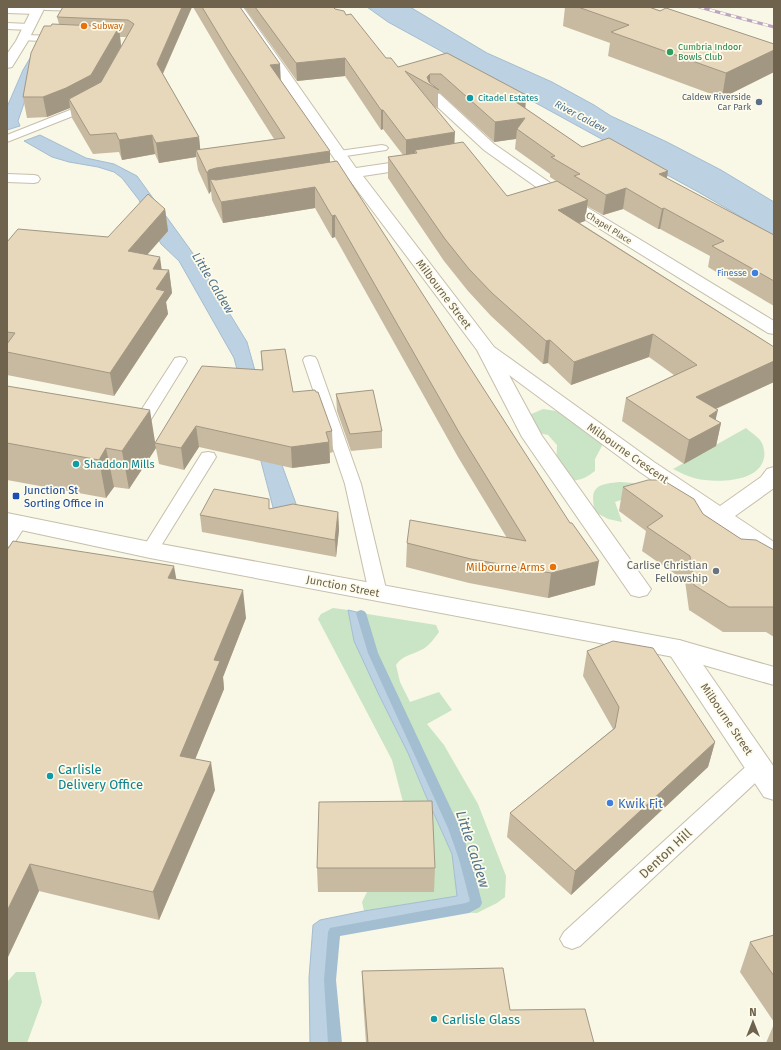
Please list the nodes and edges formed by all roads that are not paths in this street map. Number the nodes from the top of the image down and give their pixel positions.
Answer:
1 (237, 7) edge
2 (40, 8) edge
3 (93, 8) edge
4 (7, 10) edge
5 (7, 26) edge
6 (26, 32) junction
7 (69, 39) edge
8 (7, 64) edge
9 (435, 97) edge
10 (99, 98) edge
11 (7, 139) edge
12 (382, 148) dead end
13 (339, 154) junction
14 (428, 162) edge
15 (352, 173) junction
16 (7, 178) edge
17 (322, 178) edge
18 (34, 179) dead end
19 (774, 329) edge
20 (486, 349) junction
21 (310, 360) dead end
22 (180, 361) dead end
23 (120, 430) edge
24 (208, 457) dead end
25 (774, 474) edge
26 (721, 516) junction
27 (11, 528) edge
28 (150, 550) junction
29 (774, 553) edge
30 (639, 589) dead end
31 (378, 593) junction
32 (680, 649) junction
33 (774, 676) edge
34 (759, 766) junction
35 (774, 789) edge
36 (572, 939) dead end

1 - 13 street, Milbourne Street
2 - 3 lane
2 - 4 lane
2 - 6 street
5 - 6 lane
6 - 7 lane
6 - 8 street
9 - 19 street, Chapel Place
10 - 11 lane
12 - 13 lane
13 - 15 street, Milbourne Street
14 - 15 street
15 - 17 street
15 - 20 street, Milbourne Street
16 - 18 lane
20 - 26 street, Milbourne Crescent
20 - 30 street, Milbourne Street
21 - 31 lane
22 - 23 lane
24 - 28 lane
25 - 26 street
26 - 29 street, Milbourne Crescent
27 - 28 street, Junction Street
28 - 31 street, Junction Street
31 - 32 street, Junction Street
32 - 33 street, Junction Street
32 - 34 street, Milbourne Street
34 - 35 street, Milbourne Street
34 - 36 lane, Denton Hill

